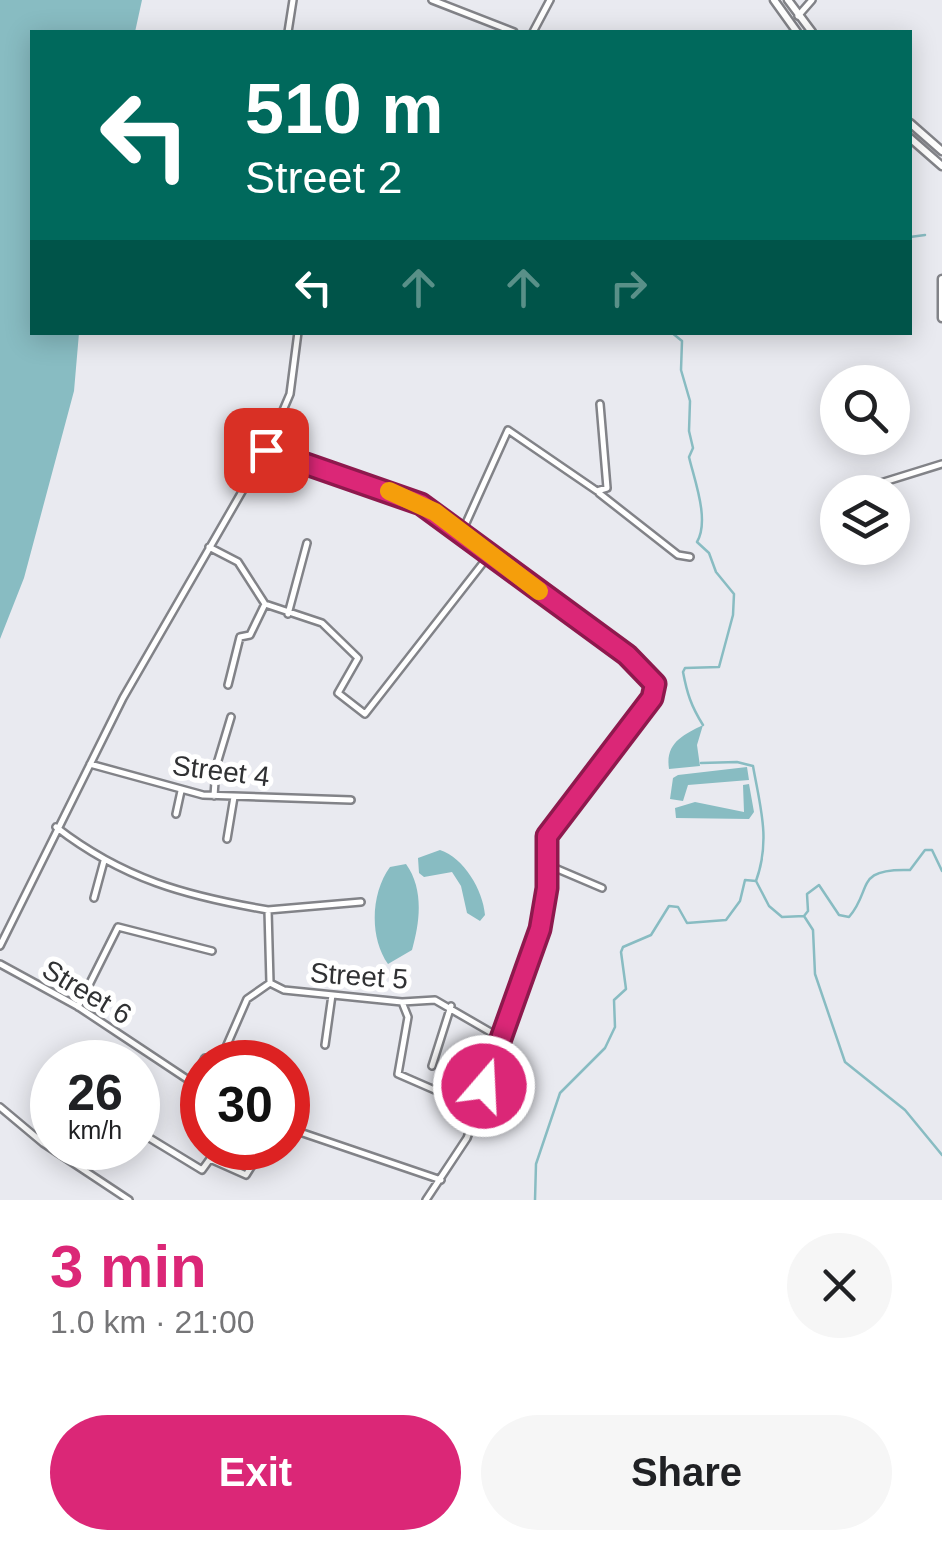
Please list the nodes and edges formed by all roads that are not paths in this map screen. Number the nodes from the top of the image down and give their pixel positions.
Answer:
1 (294, 0) edge
2 (432, 0) edge
3 (550, 0) edge
4 (774, 0) edge
5 (788, 0) edge
6 (812, 0) edge
7 (798, 16) junction
8 (288, 30) edge
9 (509, 30) edge
10 (535, 30) edge
11 (796, 30) edge
12 (808, 30) edge
13 (912, 124) edge
14 (912, 140) edge
15 (942, 151) edge
16 (942, 166) edge
17 (942, 279) edge
18 (942, 318) edge
19 (298, 335) edge
20 (600, 404) dead end
21 (266, 450) junction
22 (942, 464) edge
23 (906, 475) edge
24 (597, 491) junction
25 (462, 532) junction
26 (307, 542) dead end
27 (209, 547) junction
28 (490, 554) junction
29 (690, 557) dead end
30 (264, 604) junction
31 (288, 614) junction
32 (228, 685) dead end
33 (231, 717) dead end
34 (90, 764) junction
35 (182, 791) junction
36 (214, 796) junction
37 (234, 798) junction
38 (351, 800) dead end
39 (176, 814) dead end
40 (56, 827) junction
41 (227, 840) dead end
42 (104, 861) junction
43 (548, 865) junction
44 (602, 888) dead end
45 (94, 898) dead end
46 (361, 902) dead end
47 (268, 910) junction
48 (0, 946) edge
49 (212, 952) dead end
50 (0, 964) edge
51 (270, 984) junction
52 (332, 995) junction
53 (402, 1002) junction
54 (452, 1006) junction
55 (78, 1007) junction
56 (500, 1038) junction
57 (229, 1040) edge
58 (325, 1045) dead end
59 (432, 1066) dead end
60 (180, 1074) edge
61 (0, 1106) edge
62 (476, 1108) junction
63 (30, 1132) edge
64 (310, 1135) edge
65 (84, 1170) edge
66 (441, 1180) junction
67 (129, 1200) edge
68 (426, 1200) edge

1 - 8 street
2 - 9 street
3 - 10 street
4 - 11 street
5 - 7 street
6 - 7 street
7 - 12 street
13 - 15 street
14 - 16 street
17 - 18 street
19 - 21 street
20 - 24 street
21 - 25 street
21 - 27 street
22 - 23 street
24 - 25 street
24 - 29 street
25 - 28 street
26 - 31 street
27 - 30 street
27 - 34 street
28 - 31 street
28 - 43 street
30 - 31 street
30 - 32 street
33 - 36 street
34 - 35 street, Street 4
34 - 40 street
35 - 36 street, Street 4
35 - 39 street
36 - 37 street, Street 4
37 - 38 street, Street 4
37 - 41 street
40 - 42 street
40 - 48 street
42 - 45 street
42 - 47 street
43 - 44 street
43 - 56 street
46 - 47 street
47 - 51 street, Street 5
49 - 55 street
50 - 55 street, Street 6
51 - 52 street, Street 5
51 - 57 street
52 - 53 street, Street 5
52 - 58 street
53 - 54 street, Street 5
53 - 62 street
54 - 56 street
54 - 59 street
55 - 60 street, Street 6
56 - 62 street
61 - 63 street
62 - 66 street
64 - 66 street
65 - 67 street
66 - 68 street

